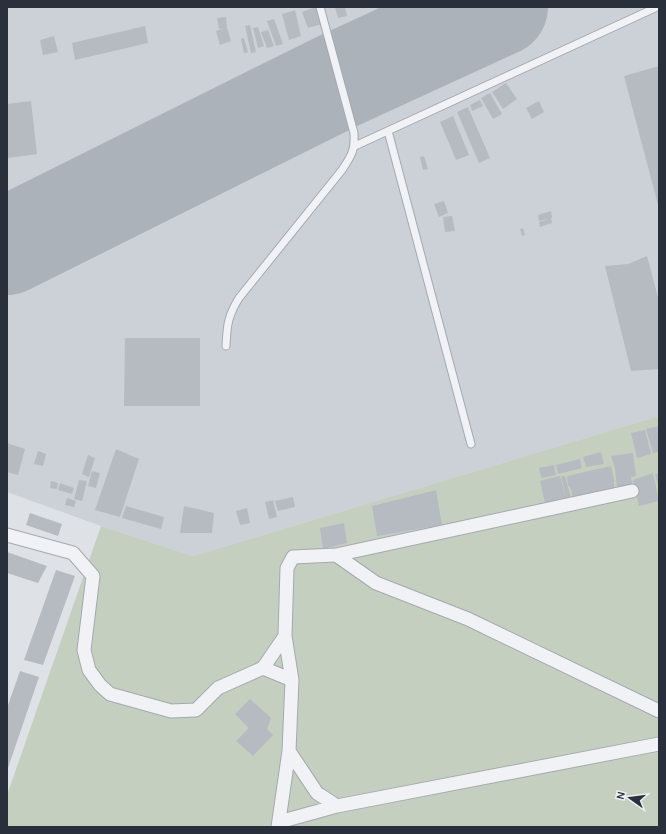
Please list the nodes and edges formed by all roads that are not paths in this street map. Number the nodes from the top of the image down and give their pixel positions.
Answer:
1 (320, 7) edge
2 (657, 7) edge
3 (388, 131) junction
4 (354, 146) junction
5 (226, 346) dead end
6 (471, 444) dead end
7 (632, 492) dead end
8 (7, 535) edge
9 (336, 555) junction
10 (285, 636) junction
11 (263, 668) junction
12 (292, 680) junction
13 (659, 712) edge
14 (659, 744) edge
15 (289, 750) junction
16 (337, 806) junction
17 (279, 825) edge

1 - 4 lane
2 - 3 lane
3 - 4 lane
3 - 6 lane
4 - 5 lane
7 - 9 street
8 - 11 street
9 - 10 street
9 - 13 street
10 - 11 street
10 - 12 street
11 - 12 street
12 - 15 street
14 - 16 street
15 - 16 street
15 - 17 street
16 - 17 street

